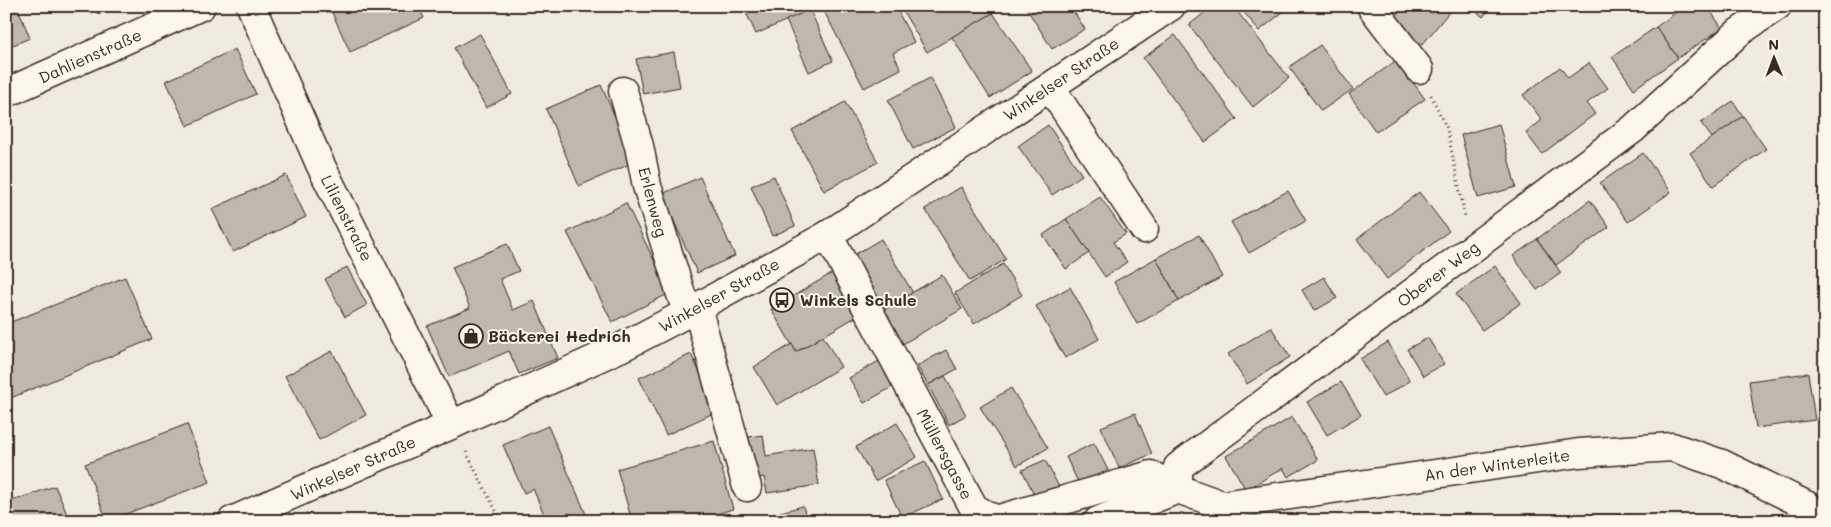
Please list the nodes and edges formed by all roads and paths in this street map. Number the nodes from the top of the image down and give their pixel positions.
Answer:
1 (201, 6) edge
2 (251, 6) edge
3 (1172, 6) edge
4 (1371, 6) edge
5 (1777, 6) edge
6 (1419, 69) joint
7 (1050, 87) junction
8 (623, 91) dead end
9 (6, 93) edge
10 (1144, 229) dead end
11 (828, 235) junction
12 (1481, 242) junction
13 (692, 310) junction
14 (452, 425) junction
15 (747, 487) dead end
16 (1178, 489) junction
17 (1808, 506) dead end
18 (232, 521) edge
19 (501, 521) edge
20 (1098, 521) edge

1 - 9 street, Dahlienstraße
2 - 14 street, Lilienstraße
3 - 7 street, Winkelser Straße
4 - 6 street
5 - 12 street, Oberer Weg
6 - 12 path
7 - 10 street
7 - 11 street, Winkelser Straße
8 - 13 street, Erlenweg
11 - 13 street, Winkelser Straße
11 - 16 street, Müllersgasse
12 - 16 street, Oberer Weg
13 - 14 street, Winkelser Straße
13 - 15 street, Erlenweg
14 - 18 street, Winkelser Straße
14 - 19 path
16 - 17 street, An der Winterleite
16 - 20 street

